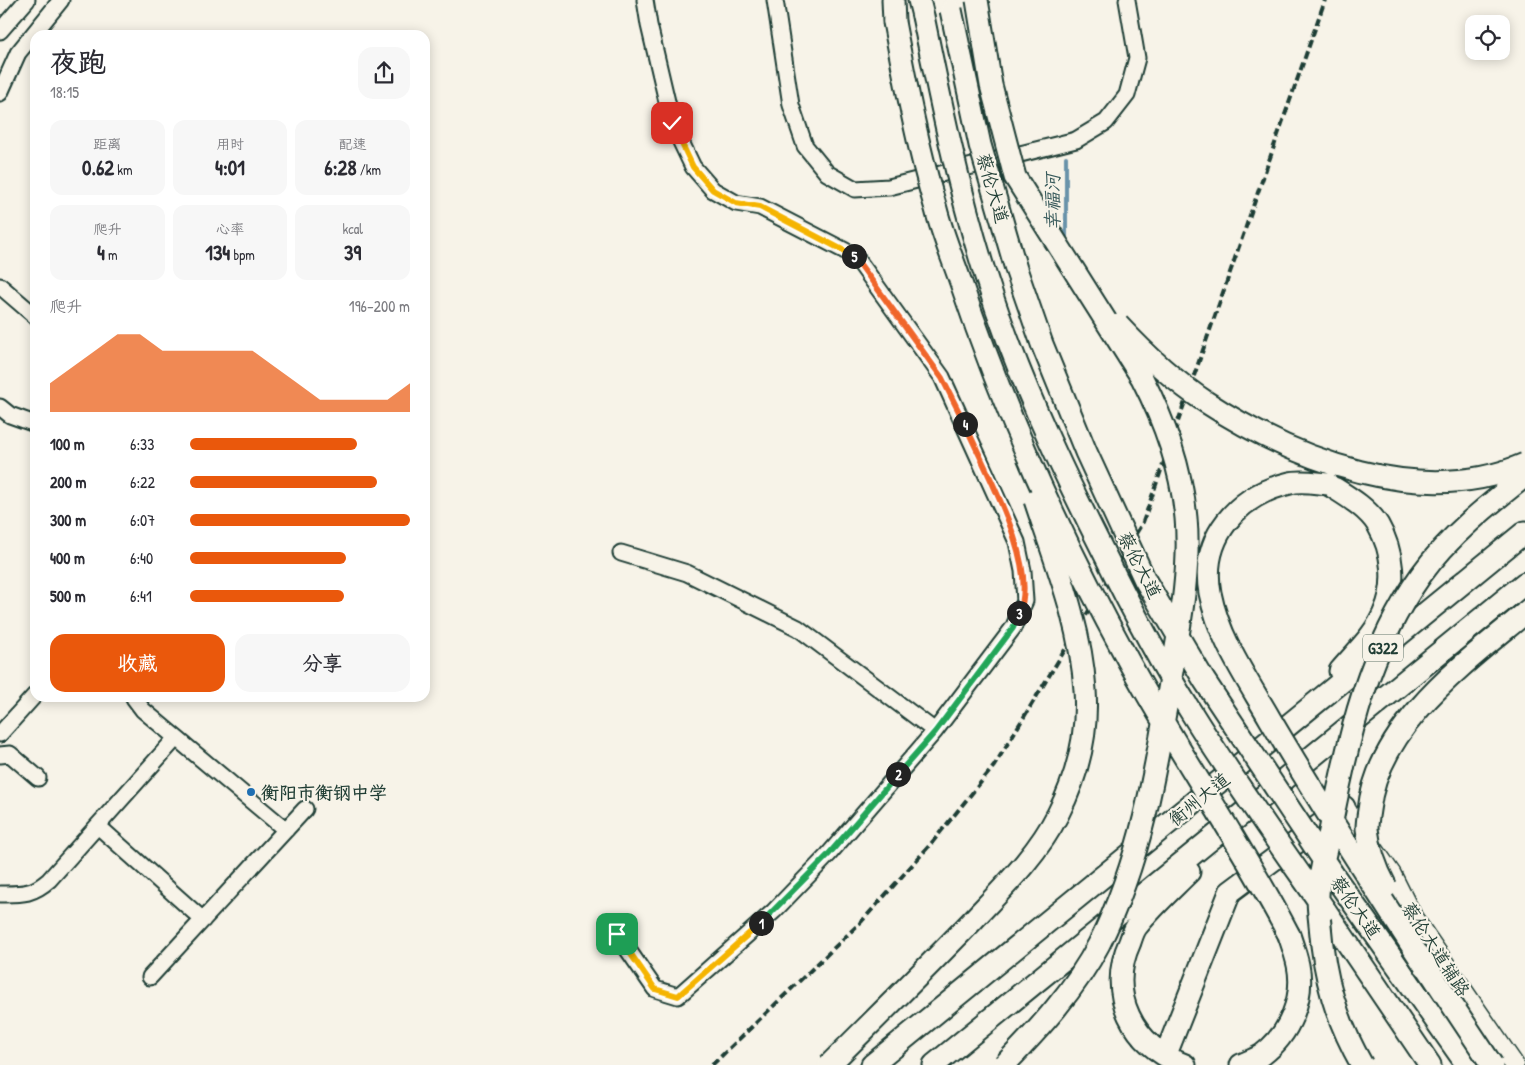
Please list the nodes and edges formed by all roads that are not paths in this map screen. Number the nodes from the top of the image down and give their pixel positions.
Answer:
1 (27, 0) edge
2 (61, 0) edge
3 (645, 0) edge
4 (775, 0) edge
5 (892, 0) edge
6 (978, 0) edge
7 (1127, 0) edge
8 (951, 5) edge
9 (921, 8) edge
10 (37, 30) edge
11 (0, 31) edge
12 (30, 38) edge
13 (0, 93) edge
14 (0, 286) edge
15 (1085, 290) junction
16 (30, 312) edge
17 (1002, 397) junction
18 (0, 407) edge
19 (30, 422) edge
20 (1525, 464) edge
21 (1525, 476) edge
22 (1525, 532) edge
23 (622, 553) dead end
24 (1525, 583) edge
25 (1525, 612) edge
26 (30, 701) edge
27 (137, 702) edge
28 (1308, 710) junction
29 (935, 732) junction
30 (0, 734) edge
31 (176, 738) junction
32 (5, 755) edge
33 (38, 778) dead end
34 (1264, 796) junction
35 (1344, 807) joint
36 (305, 809) dead end
37 (98, 826) junction
38 (286, 830) junction
39 (0, 894) edge
40 (203, 920) junction
41 (617, 934) dead end
42 (1425, 966) junction
43 (150, 977) dead end
44 (1168, 1049) dead end
45 (829, 1065) edge
46 (872, 1065) edge
47 (934, 1065) edge
48 (1004, 1065) edge
49 (1185, 1065) edge
50 (1241, 1065) edge
51 (1362, 1065) edge
52 (1430, 1065) edge
53 (1467, 1065) edge
54 (1492, 1065) edge
55 (1514, 1065) edge

1 - 11 street
2 - 10 street
3 - 29 street
4 - 7 street
5 - 17 highway, bridge
6 - 15 highway, bridge
8 - 53 highway, 蔡伦大道, bridge
9 - 52 highway, 蔡伦大道, bridge
12 - 13 street
14 - 16 street
15 - 20 highway, bridge
15 - 48 highway, bridge
17 - 45 highway, bridge
17 - 50 highway, bridge
18 - 19 street
21 - 51 highway, bridge
22 - 28 highway, 衡州大道 / G322
23 - 29 street
24 - 34 highway, G322
25 - 42 highway, bridge
26 - 30 street
27 - 31 street
28 - 42 highway, bridge
28 - 46 highway, 衡州大道 / G322
29 - 41 street
30 - 32 street
31 - 37 street
31 - 38 street
32 - 33 street
34 - 47 highway
34 - 49 highway
35 - 44 highway
35 - 55 main road, 蔡伦大道辅路
36 - 38 street
37 - 39 street
37 - 40 street
38 - 40 street
40 - 43 street
42 - 54 highway, bridge

